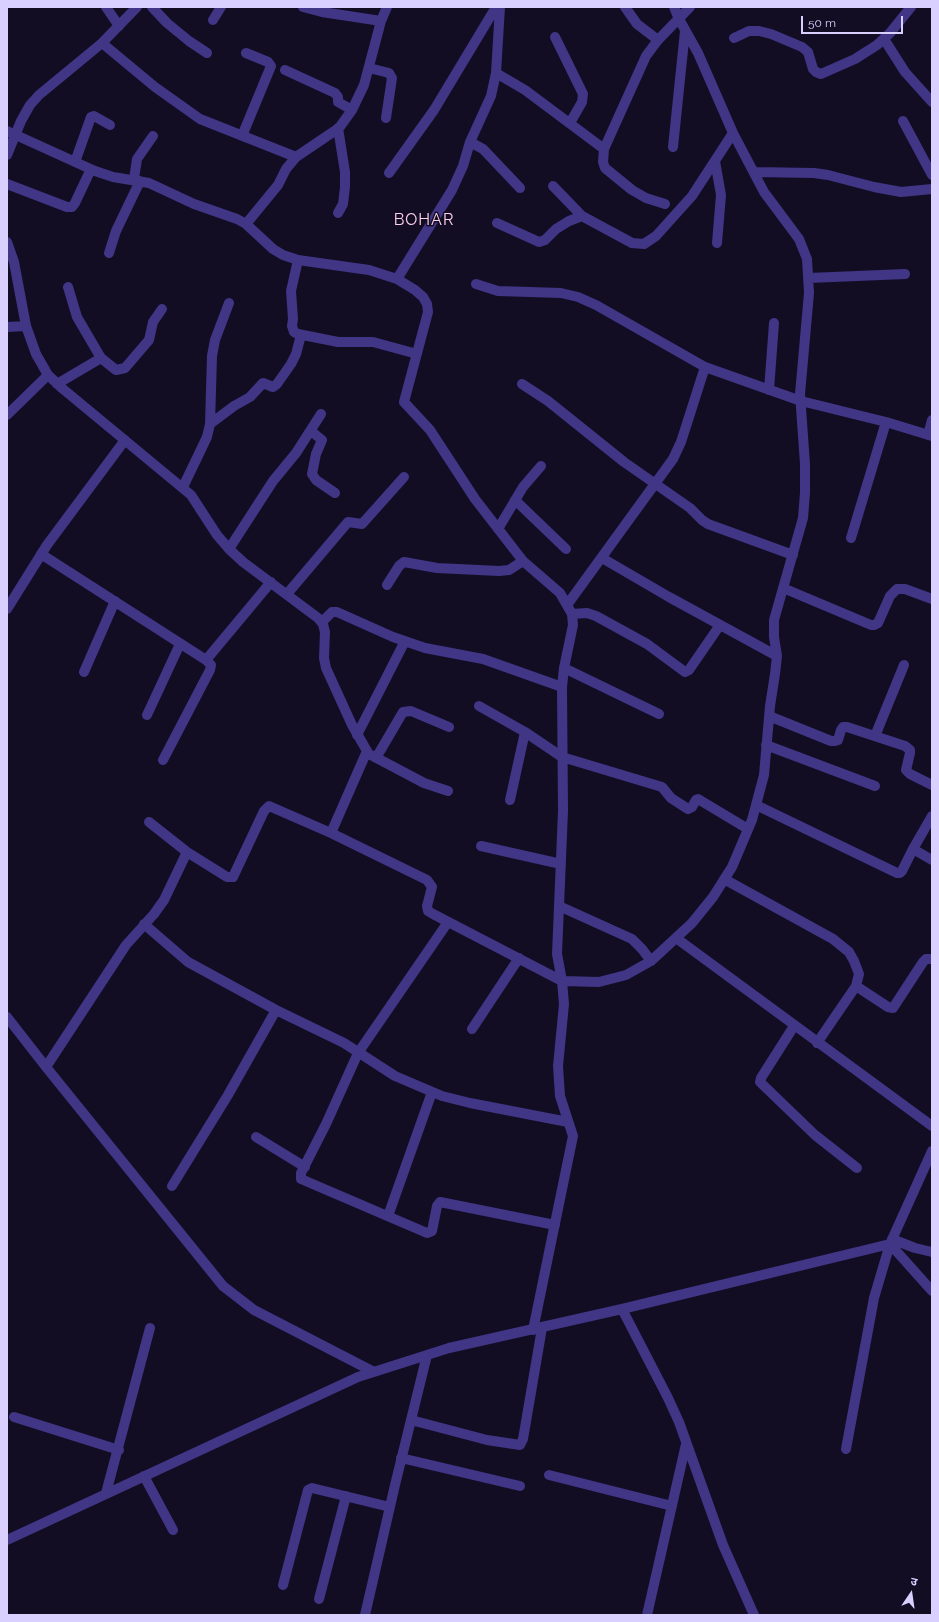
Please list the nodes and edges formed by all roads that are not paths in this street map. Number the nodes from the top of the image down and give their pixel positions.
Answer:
1 (106, 7) edge
2 (137, 7) edge
3 (152, 7) edge
4 (221, 7) edge
5 (302, 7) edge
6 (387, 7) edge
7 (496, 7) edge
8 (500, 7) edge
9 (624, 7) edge
10 (674, 7) edge
11 (690, 7) edge
12 (911, 7) edge
13 (679, 19) junction
14 (213, 20) dead end
15 (381, 20) junction
16 (119, 26) junction
17 (685, 31) junction
18 (555, 37) dead end
19 (734, 38) dead end
20 (884, 39) junction
21 (658, 40) junction
22 (102, 43) junction
23 (207, 53) dead end
24 (246, 53) dead end
25 (369, 68) junction
26 (285, 70) dead end
27 (496, 73) junction
28 (932, 102) edge
29 (352, 110) junction
30 (386, 118) dead end
31 (904, 120) dead end
32 (570, 123) junction
33 (110, 125) dead end
34 (338, 128) junction
35 (11, 133) edge
36 (733, 133) junction
37 (152, 136) dead end
38 (242, 136) junction
39 (470, 142) junction
40 (673, 147) dead end
41 (604, 149) junction
42 (7, 155) edge
43 (296, 157) junction
44 (715, 161) junction
45 (75, 162) junction
46 (91, 169) junction
47 (754, 172) junction
48 (389, 173) dead end
49 (932, 175) edge
50 (136, 180) junction
51 (7, 184) edge
52 (553, 186) dead end
53 (520, 188) dead end
54 (932, 189) edge
55 (665, 204) dead end
56 (338, 213) dead end
57 (582, 216) junction
58 (497, 223) dead end
59 (246, 224) junction
60 (7, 242) edge
61 (716, 243) dead end
62 (109, 253) dead end
63 (298, 260) junction
64 (905, 274) dead end
65 (397, 278) junction
66 (809, 278) junction
67 (476, 284) dead end
68 (68, 287) dead end
69 (229, 303) dead end
70 (162, 309) dead end
71 (774, 323) dead end
72 (26, 326) junction
73 (7, 327) edge
74 (300, 335) junction
75 (416, 354) junction
76 (101, 358) junction
77 (705, 367) junction
78 (48, 375) junction
79 (57, 384) junction
80 (522, 384) dead end
81 (769, 390) junction
82 (801, 401) junction
83 (322, 414) dead end
84 (7, 415) edge
85 (932, 420) edge
86 (886, 422) junction
87 (210, 424) junction
88 (311, 431) junction
89 (930, 436) edge
90 (125, 440) junction
91 (541, 466) dead end
92 (404, 477) dead end
93 (655, 484) junction
94 (183, 487) junction
95 (335, 493) dead end
96 (515, 500) junction
97 (498, 529) junction
98 (851, 538) dead end
99 (228, 549) junction
100 (566, 549) dead end
101 (41, 554) junction
102 (793, 555) junction
103 (602, 558) junction
104 (523, 561) junction
105 (271, 582) junction
106 (387, 585) dead end
107 (783, 588) junction
108 (288, 594) junction
109 (932, 598) edge
110 (114, 601) junction
111 (568, 605) junction
112 (7, 609) edge
113 (572, 614) junction
114 (322, 622) junction
115 (720, 625) junction
116 (405, 641) junction
117 (180, 644) junction
118 (776, 656) junction
119 (206, 660) junction
120 (904, 665) dead end
121 (564, 668) junction
122 (84, 672) dead end
123 (562, 687) junction
124 (479, 706) dead end
125 (659, 714) dead end
126 (147, 715) dead end
127 (769, 716) junction
128 (449, 727) dead end
129 (525, 732) junction
130 (358, 735) junction
131 (875, 736) junction
132 (766, 745) junction
133 (367, 751) junction
134 (562, 757) junction
135 (376, 758) junction
136 (163, 760) dead end
137 (932, 785) edge
138 (875, 786) dead end
139 (448, 791) dead end
140 (510, 800) dead end
141 (756, 805) junction
142 (932, 816) edge
143 (150, 822) dead end
144 (748, 829) junction
145 (331, 833) junction
146 (480, 846) dead end
147 (913, 849) junction
148 (187, 852) junction
149 (932, 860) edge
150 (561, 864) junction
151 (724, 878) junction
152 (559, 906) junction
153 (448, 922) junction
154 (144, 924) junction
155 (676, 938) junction
156 (519, 958) junction
157 (932, 959) edge
158 (651, 961) junction
159 (562, 981) junction
160 (856, 986) junction
161 (276, 1010) junction
162 (7, 1017) edge
163 (794, 1026) junction
164 (472, 1029) dead end
165 (817, 1042) junction
166 (358, 1053) junction
167 (46, 1067) junction
168 (432, 1092) junction
169 (568, 1122) junction
170 (932, 1126) edge
171 (256, 1137) dead end
172 (932, 1151) edge
173 (305, 1167) junction
174 (857, 1168) dead end
175 (172, 1186) dead end
176 (388, 1216) junction
177 (555, 1225) junction
178 (891, 1241) junction
179 (932, 1252) edge
180 (932, 1291) edge
181 (622, 1309) junction
182 (150, 1328) dead end
183 (538, 1329) junction
184 (427, 1355) junction
185 (374, 1372) junction
186 (14, 1417) dead end
187 (411, 1420) junction
188 (686, 1444) junction
189 (846, 1449) dead end
190 (119, 1450) junction
191 (401, 1458) junction
192 (549, 1475) dead end
193 (144, 1476) junction
194 (520, 1486) dead end
195 (106, 1493) junction
196 (346, 1496) junction
197 (672, 1506) junction
198 (390, 1507) junction
199 (173, 1530) dead end
200 (7, 1540) edge
201 (283, 1584) dead end
202 (319, 1599) dead end
203 (365, 1615) edge
204 (647, 1615) edge
205 (754, 1615) edge

1 - 16 street
2 - 16 street
3 - 23 street
4 - 14 street
5 - 15 street
6 - 15 street
7 - 48 street
8 - 27 street
9 - 21 street
10 - 13 street
11 - 13 street
12 - 20 street
13 - 17 street
13 - 21 street
15 - 25 street
16 - 22 street
17 - 36 street
17 - 40 street
18 - 32 street
19 - 20 street
20 - 28 street
21 - 41 street
22 - 35 street
22 - 38 street
24 - 38 street
25 - 29 street
25 - 30 street
26 - 29 street
27 - 32 street
27 - 39 street
29 - 34 street
31 - 49 street
32 - 41 street
33 - 45 street
34 - 43 street
34 - 56 street
35 - 42 street
35 - 45 street
36 - 44 street
36 - 47 street
37 - 50 street
38 - 43 street
39 - 53 street
39 - 65 street
41 - 55 street
43 - 59 street
44 - 57 street
44 - 61 street
45 - 46 street
46 - 50 street
46 - 51 street
47 - 54 street
47 - 66 street
50 - 59 street
50 - 62 street
52 - 57 street
57 - 58 street
59 - 63 street
60 - 72 street
63 - 65 street
63 - 74 street
64 - 66 street
65 - 75 street
66 - 82 street
67 - 77 street
68 - 76 street
69 - 87 street
70 - 76 street
71 - 81 street
72 - 73 street
72 - 78 street
74 - 75 street
74 - 87 street
75 - 97 street
76 - 79 street
77 - 81 street
77 - 93 street
78 - 79 street
78 - 84 street
79 - 90 street
80 - 93 street
81 - 82 street
82 - 86 street
82 - 102 street
83 - 88 street
85 - 89 street
86 - 89 street
86 - 98 street
87 - 94 street
88 - 95 street
88 - 99 street
90 - 94 street
90 - 101 street
91 - 96 street
92 - 108 street
93 - 102 street
93 - 103 street
94 - 99 street
96 - 97 street
96 - 100 street
97 - 104 street
99 - 105 street
101 - 110 street
101 - 112 street
102 - 107 street
103 - 111 street
103 - 115 street
104 - 106 street
104 - 111 street
105 - 108 street
105 - 119 street
107 - 109 street
107 - 118 street
108 - 114 street
110 - 117 street
110 - 122 street
111 - 113 street
113 - 115 street
113 - 121 street
114 - 116 street
114 - 130 street
115 - 118 street
116 - 123 street
116 - 130 street
117 - 119 street
117 - 126 street
118 - 127 street
119 - 136 street
120 - 131 street
121 - 123 street
121 - 125 street
123 - 134 street
124 - 129 street
127 - 131 street
127 - 132 street
128 - 135 street
129 - 134 street
129 - 140 street
130 - 133 street
131 - 137 street
132 - 138 street
132 - 141 street
133 - 135 street
133 - 145 street
134 - 144 street
134 - 150 street
135 - 139 street
141 - 144 street
141 - 147 street
142 - 147 street
143 - 148 street
144 - 151 street
145 - 148 street
145 - 153 street
146 - 150 street
147 - 149 street
148 - 154 street
150 - 152 street
151 - 155 street
151 - 160 street
152 - 158 street
152 - 159 street
153 - 156 street
153 - 166 street
154 - 161 street
154 - 167 street
155 - 158 street
155 - 163 street
156 - 159 street
156 - 164 street
157 - 160 street
158 - 159 street
159 - 169 street
160 - 165 street
161 - 166 street
161 - 175 street
162 - 167 street
163 - 165 street
163 - 174 street
165 - 170 street
166 - 168 street
166 - 173 street
167 - 185 street
168 - 169 street
168 - 176 street
169 - 177 street
171 - 173 street
172 - 178 street
173 - 176 street
176 - 177 street
177 - 183 street
178 - 179 street
178 - 180 street
178 - 181 street
178 - 189 street
181 - 183 street
181 - 188 street
182 - 190 street
183 - 184 street
183 - 187 street
184 - 185 street
184 - 187 street
185 - 193 street
186 - 190 street
187 - 191 street
188 - 197 street
188 - 205 street
190 - 195 street
191 - 194 street
191 - 198 street
192 - 197 street
193 - 195 street
193 - 199 street
195 - 200 street
196 - 198 street
196 - 201 street
196 - 202 street
197 - 204 street
198 - 203 street

